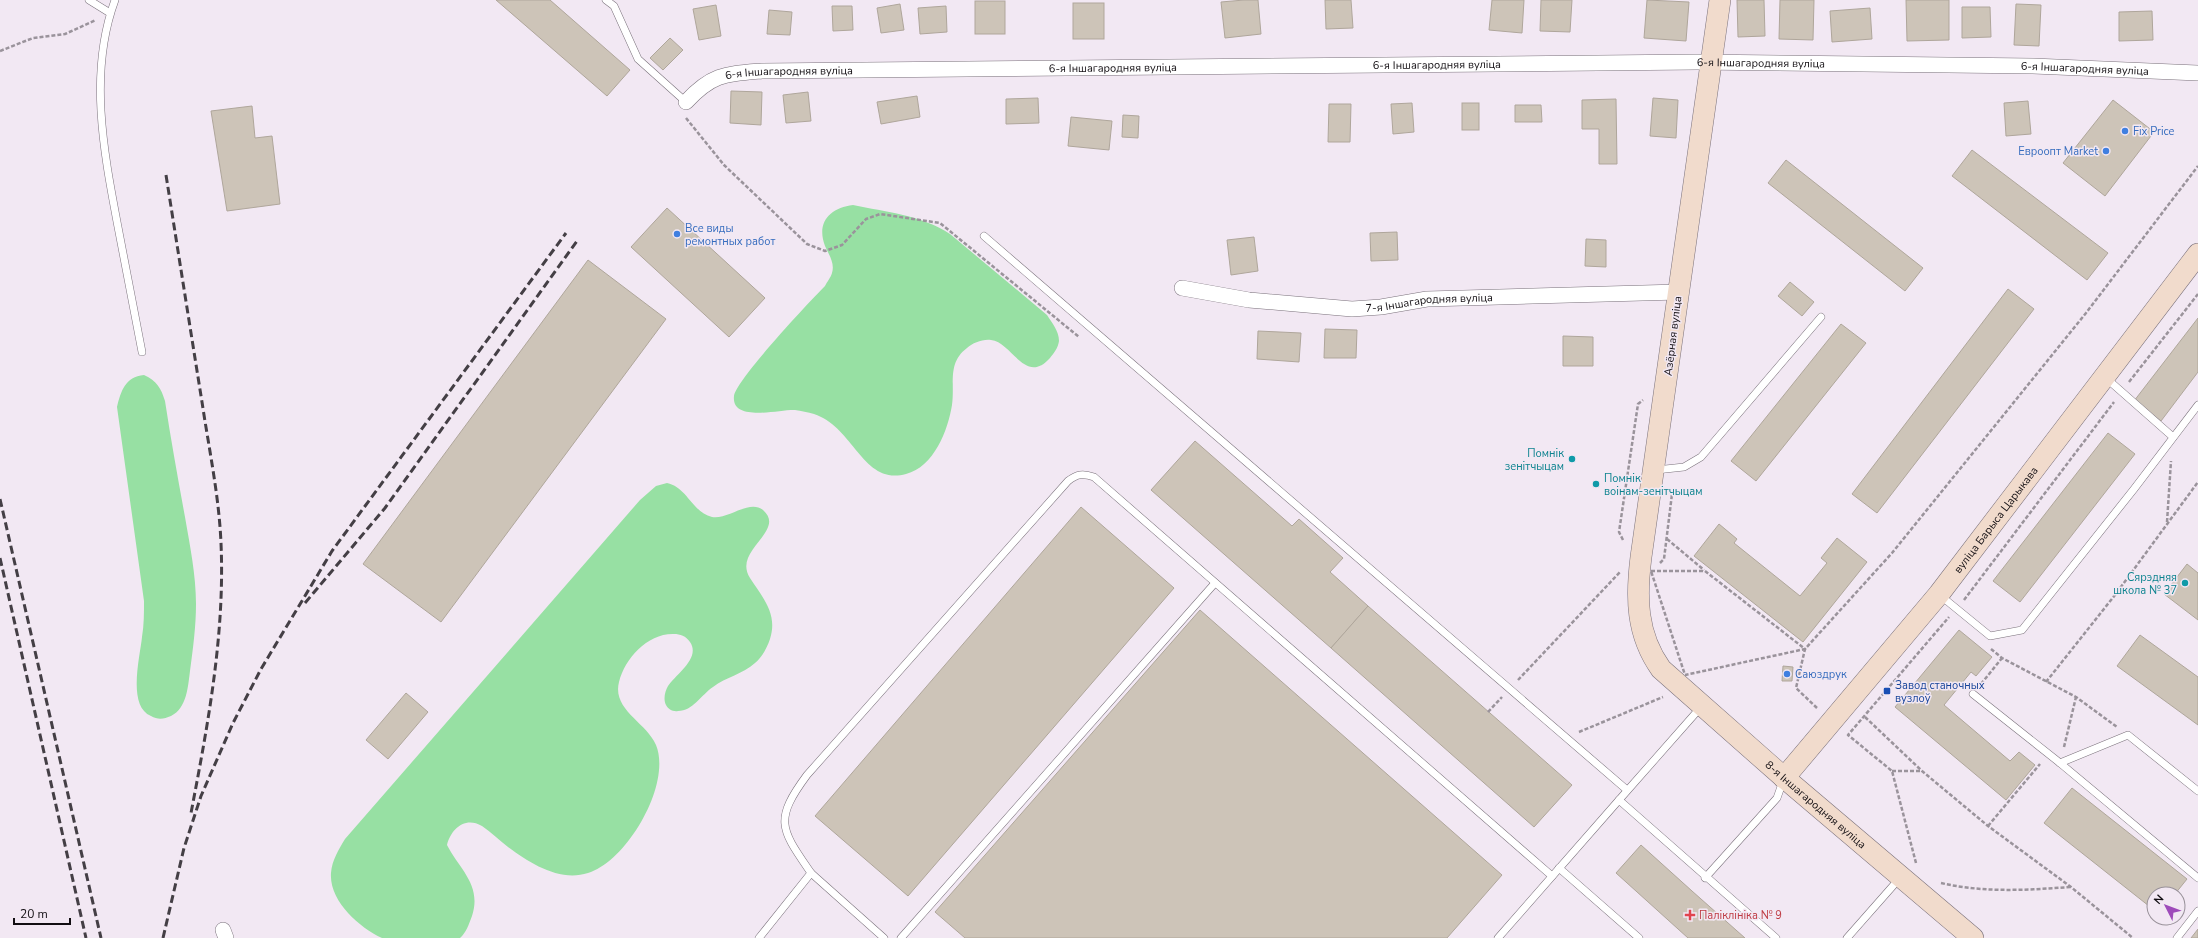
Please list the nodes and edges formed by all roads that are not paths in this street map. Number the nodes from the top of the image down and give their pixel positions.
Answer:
1 (89, 0) edge
2 (115, 0) edge
3 (606, 0) edge
4 (1720, 0) edge
5 (614, 3) edge
6 (110, 13) junction
7 (1711, 63) junction
8 (2198, 73) edge
9 (686, 102) joint
10 (984, 236) dead end
11 (2198, 254) edge
12 (1182, 288) dead end
13 (1679, 292) junction
14 (1821, 317) dead end
15 (142, 352) dead end
16 (2104, 377) junction
17 (2198, 405) edge
18 (2173, 437) junction
19 (1655, 470) junction
20 (1215, 583) junction
21 (1939, 594) junction
22 (1661, 669) joint
23 (1973, 694) road end
24 (1702, 706) junction
25 (2060, 763) junction
26 (1784, 778) junction
27 (1627, 790) junction
28 (2198, 791) edge
29 (1619, 800) junction
30 (1558, 868) junction
31 (1908, 871) junction
32 (811, 873) junction
33 (1552, 876) junction
34 (1705, 878) junction
35 (2198, 878) edge
36 (2198, 911) edge
37 (759, 938) edge
38 (884, 938) edge
39 (901, 938) edge
40 (1498, 938) edge
41 (1639, 938) edge
42 (1776, 938) edge
43 (1847, 938) edge
44 (1973, 938) edge
45 (2177, 938) edge

1 - 6 lane
2 - 6 lane
3 - 5 lane
4 - 7 main road, Азёрная вуліца
5 - 9 lane
6 - 15 lane
7 - 8 street, 6-я Іншагародняя вуліца
7 - 9 street, 6-я Іншагародняя вуліца
7 - 13 main road, Азёрная вуліца
10 - 27 lane
11 - 16 main road, вуліца Барыса Царыкава
12 - 13 street, 7-я Іншагародняя вуліца
13 - 19 main road, Азёрная вуліца
14 - 19 lane
16 - 18 lane
16 - 21 main road, вуліца Барыса Царыкава
17 - 18 lane
18 - 21 lane
19 - 22 main road, Азёрная вуліца
20 - 32 lane
20 - 33 lane
20 - 39 lane
21 - 26 main road, вуліца Барыса Царыкава
22 - 24 main road, 8-я Іншагародняя вуліца
23 - 25 lane
24 - 26 main road, 8-я Іншагародняя вуліца
24 - 27 lane
25 - 28 lane
25 - 35 lane
26 - 31 main road, 8-я Іншагародняя вуліца
26 - 34 lane
27 - 29 lane
29 - 30 lane
29 - 34 lane
30 - 33 lane
30 - 41 lane
31 - 43 lane
31 - 44 main road, 8-я Іншагародняя вуліца
32 - 37 lane
32 - 38 lane
33 - 40 lane
34 - 42 lane
36 - 45 lane

